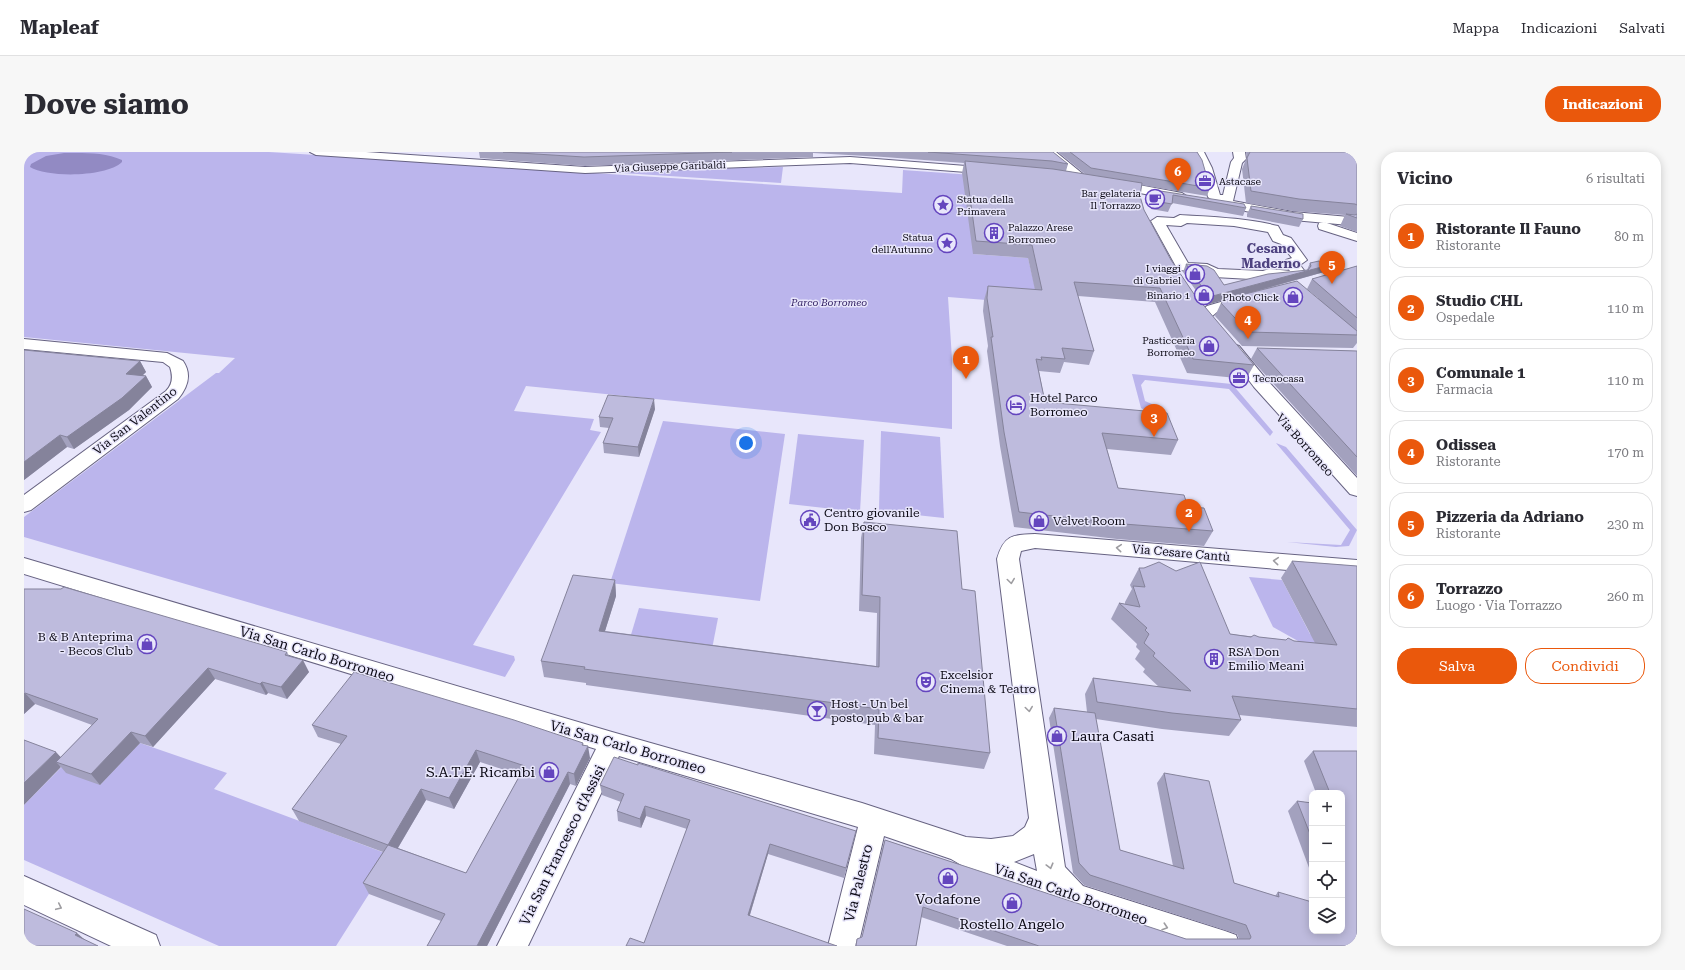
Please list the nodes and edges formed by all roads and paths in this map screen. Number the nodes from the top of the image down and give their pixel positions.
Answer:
1 (316, 152) edge
2 (464, 152) edge
3 (694, 152) edge
4 (1049, 152) edge
5 (1198, 152) edge
6 (1239, 152) edge
7 (454, 162) junction
8 (690, 165) junction
9 (1001, 171) edge
10 (1066, 179) edge
11 (1093, 183) junction
12 (1191, 198) edge
13 (1205, 200) edge
14 (1293, 216) junction
15 (1152, 219) junction
16 (1349, 221) edge
17 (1355, 239) edge
18 (1177, 279) edge
19 (1314, 280) edge
20 (1292, 288) edge
21 (1263, 294) edge
22 (24, 344) edge
23 (1236, 352) junction
24 (1259, 352) edge
25 (1260, 383) junction
26 (1357, 490) edge
27 (1357, 504) edge
28 (24, 505) edge
29 (24, 566) edge
30 (1354, 567) edge
31 (612, 743) junction
32 (1044, 815) junction
33 (874, 820) junction
34 (959, 848) junction
35 (24, 890) edge
36 (1087, 902) junction
37 (145, 946) edge
38 (512, 946) edge
39 (843, 946) edge
40 (1225, 946) edge

1 - 7 street, Via Giuseppe Garibaldi
2 - 7 street
3 - 8 street
4 - 11 street
5 - 6 street
7 - 8 street, Via Giuseppe Garibaldi
8 - 9 street, Via Giuseppe Garibaldi
10 - 11 street
11 - 12 street
13 - 14 street
14 - 16 street
14 - 17 street
15 - 15 street
15 - 18 street
19 - 20 street
21 - 23 street, Via Borromeo
22 - 28 street, Via San Valentino
23 - 24 street
23 - 25 street, Via Borromeo
25 - 26 street, Via Borromeo
25 - 27 street, Via Borromeo
29 - 31 street, Via San Carlo Borromeo
30 -> 32 street, Via Cesare Cantù
31 - 33 street, Via San Carlo Borromeo
31 - 38 street, Via San Francesco d'Assisi
32 - 34 street
32 -> 36 street
33 - 34 street, Via San Carlo Borromeo
33 - 39 street, Via Palestro
34 - 36 street, Via San Carlo Borromeo
35 -> 37 street
36 -> 40 street, Via San Carlo Borromeo

